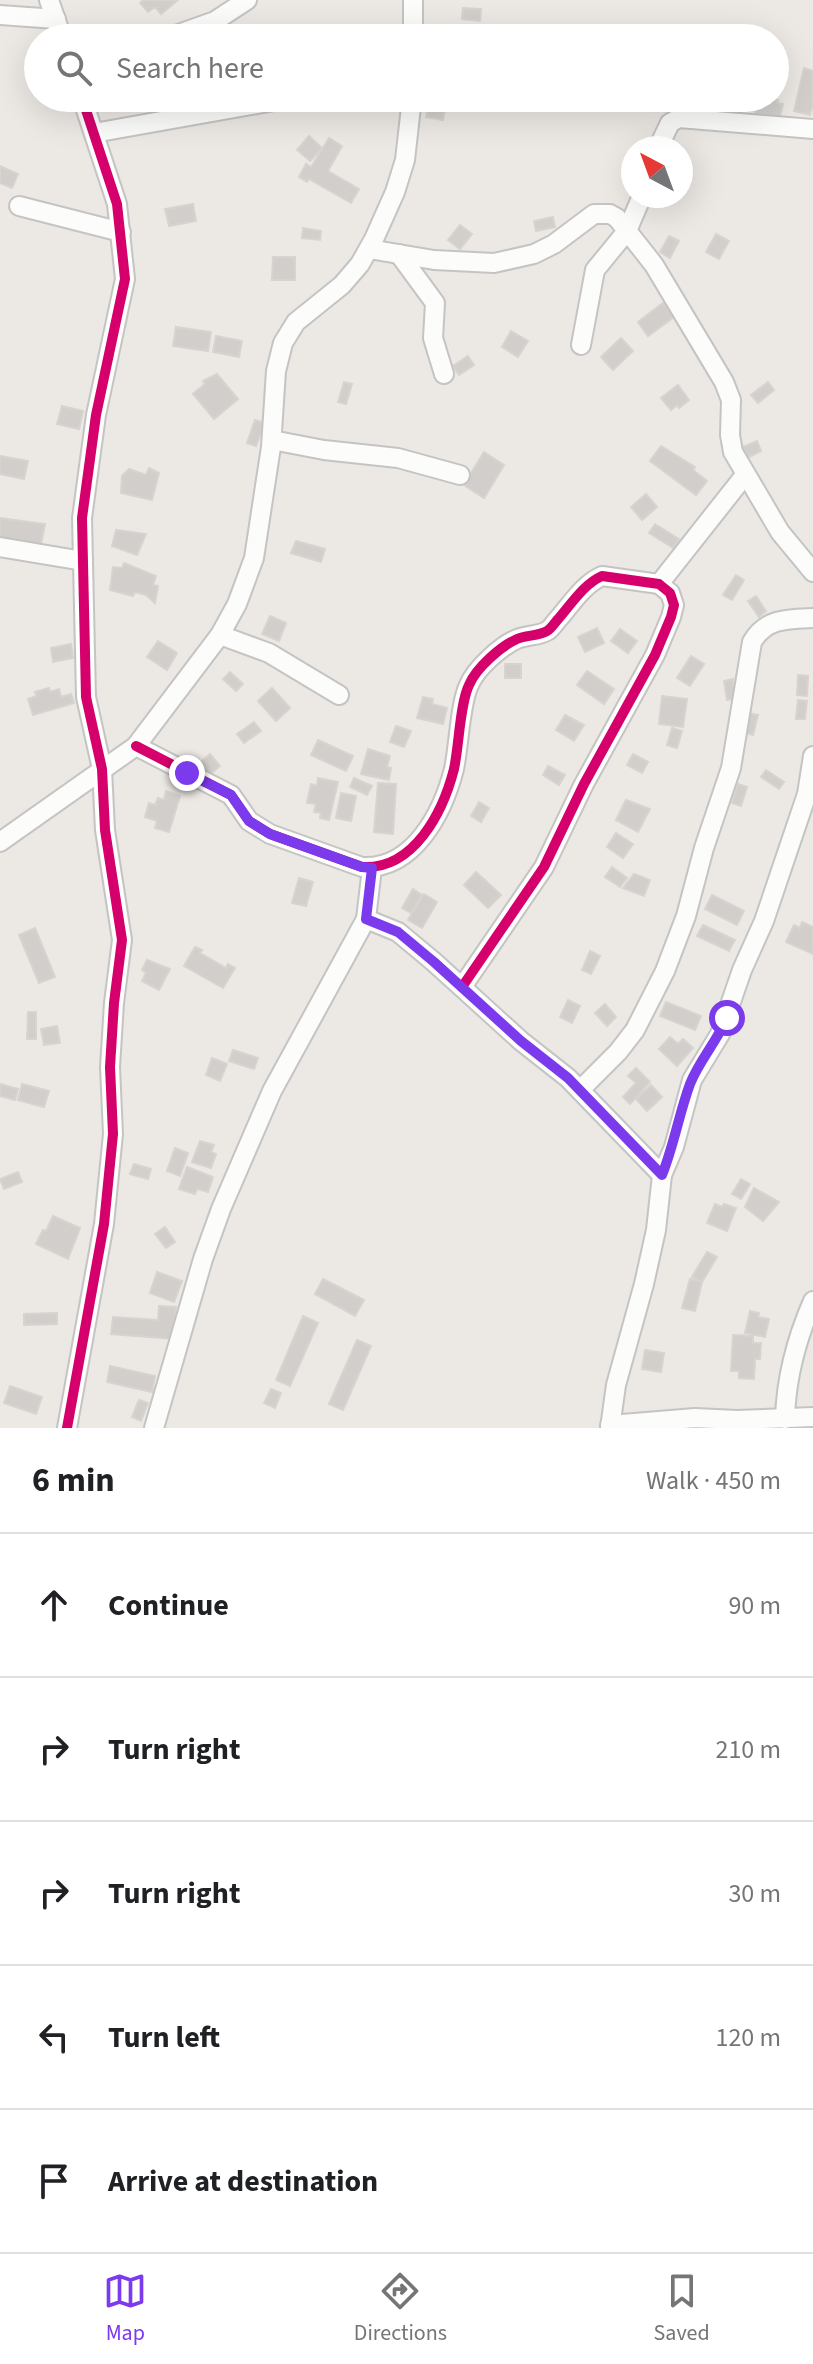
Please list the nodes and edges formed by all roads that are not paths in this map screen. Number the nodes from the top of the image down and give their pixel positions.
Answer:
1 (49, 0) edge
2 (247, 0) edge
3 (413, 0) edge
4 (0, 15) edge
5 (56, 19) junction
6 (58, 24) edge
7 (207, 24) edge
8 (413, 24) edge
9 (87, 112) edge
10 (212, 112) edge
11 (410, 112) edge
12 (813, 129) edge
13 (94, 133) junction
14 (664, 136) edge
15 (19, 206) dead end
16 (637, 208) edge
17 (627, 231) junction
18 (121, 232) junction
19 (369, 249) junction
20 (399, 254) junction
21 (581, 345) dead end
22 (444, 374) dead end
23 (272, 440) junction
24 (460, 475) dead end
25 (745, 475) junction
26 (0, 547) edge
27 (83, 561) junction
28 (813, 572) edge
29 (659, 584) junction
30 (813, 618) edge
31 (220, 635) junction
32 (339, 695) dead end
33 (136, 746) junction
34 (813, 756) edge
35 (102, 769) junction
36 (0, 842) edge
37 (372, 868) junction
38 (366, 919) junction
39 (462, 987) junction
40 (580, 1090) junction
41 (662, 1175) junction
42 (813, 1301) edge
43 (813, 1417) edge
44 (785, 1419) junction
45 (736, 1424) edge
46 (610, 1426) edge
47 (67, 1428) edge
48 (154, 1428) edge

1 - 5 street
2 - 7 street
3 - 8 street
4 - 5 street
5 - 6 street
9 - 13 street
10 - 13 street
11 - 19 street
12 - 14 street
13 - 18 street
15 - 18 street
16 - 17 street
17 - 20 street
17 - 21 street
17 - 25 street
18 - 27 street
19 - 20 street
19 - 23 street
20 - 22 street
23 - 24 street
23 - 31 street
25 - 28 street
25 - 29 street
26 - 27 street
27 - 35 street
29 - 37 street
29 - 39 street
30 - 40 street
31 - 32 street
31 - 33 street
33 - 35 street
33 - 37 street
34 - 41 street
35 - 36 street
35 - 47 street
37 - 38 street
38 - 39 street
38 - 48 street
39 - 40 street
40 - 41 street
41 - 46 street
42 - 44 street
43 - 44 street
44 - 45 street
45 - 46 street

